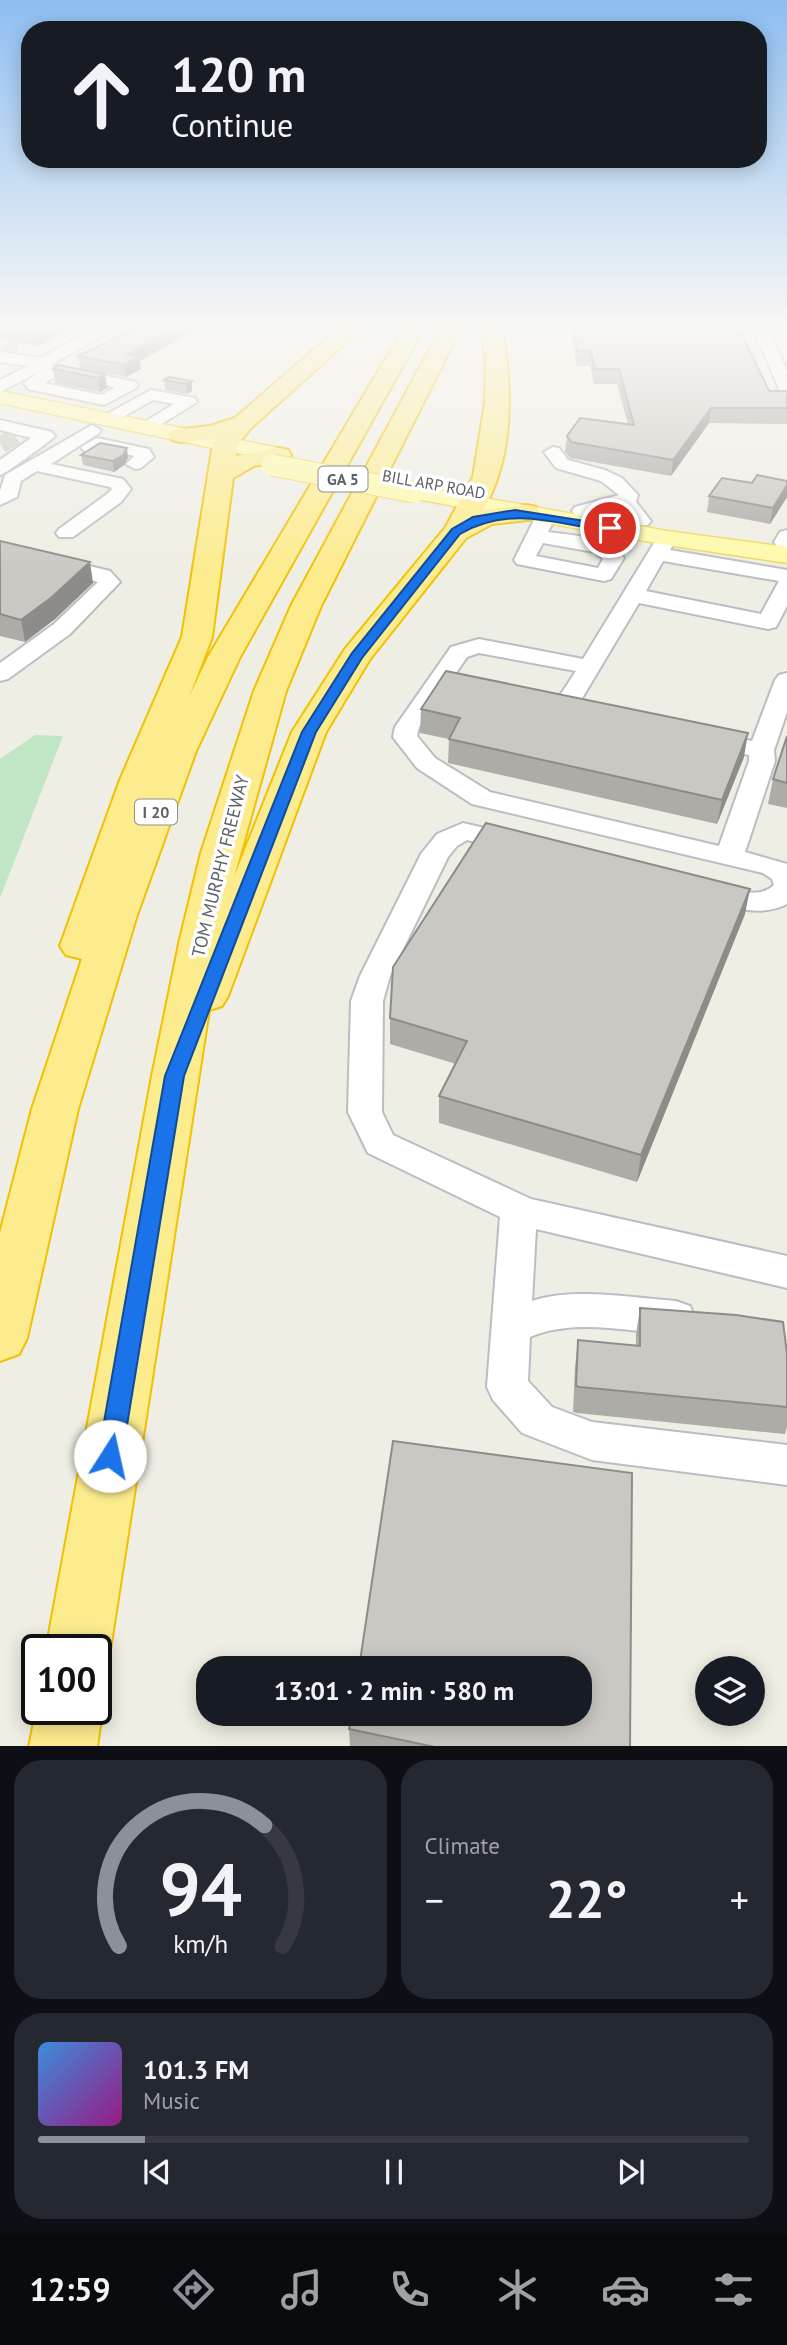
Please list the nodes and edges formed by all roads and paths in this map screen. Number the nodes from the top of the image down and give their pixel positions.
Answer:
1 (133, 409) edge
2 (183, 409) edge
3 (259, 409) edge
4 (367, 409) edge
5 (408, 409) edge
6 (494, 409) edge
7 (59, 410) edge
8 (243, 423) junction
9 (105, 432) junction
10 (7, 433) edge
11 (153, 444) junction
12 (553, 452) dead end
13 (18, 453) junction
14 (48, 457) junction
15 (245, 458) junction
16 (2, 484) edge
17 (473, 501) junction
18 (626, 502) junction
19 (582, 511) junction
20 (532, 516) junction
21 (642, 521) junction
22 (66, 533) dead end
23 (610, 545) junction
24 (781, 545) edge
25 (662, 546) junction
26 (0, 550) edge
27 (787, 573) edge
28 (787, 584) edge
29 (633, 595) junction
30 (777, 624) edge
31 (590, 667) junction
32 (0, 674) edge
33 (787, 680) edge
34 (438, 683) junction
35 (463, 688) edge
36 (538, 704) edge
37 (563, 709) junction
38 (602, 717) edge
39 (689, 735) edge
40 (761, 750) junction
41 (542, 851) edge
42 (730, 855) junction
43 (787, 880) edge
44 (688, 887) edge
45 (755, 903) junction
46 (787, 912) edge
47 (175, 1076) junction
48 (55, 1109) junction
49 (519, 1210) junction
50 (787, 1272) edge
51 (716, 1321) edge
52 (511, 1328) junction
53 (0, 1338) edge
54 (787, 1465) edge
55 (81, 1634) edge
56 (66, 1725) edge
57 (63, 1746) edge

1 - 9 street
2 - 11 street
3 - 8 highway
4 - 48 highway, I 20
5 - 47 highway, TOM MURPHY FREEWAY
6 - 17 highway
7 - 9 main road, BILL ARP ROAD / GA 5
8 - 11 highway
8 - 15 highway
9 - 10 main road, BILL ARP ROAD / GA 5
9 - 11 main road, BILL ARP ROAD / GA 5
9 - 14 street
10 - 13 street
10 - 13 street
11 - 15 main road, BILL ARP ROAD / GA 5
12 - 18 street
13 - 14 street
13 - 16 street
14 - 16 street
14 - 22 street
15 - 17 main road, BILL ARP ROAD / GA 5, bridge
15 - 48 highway
17 - 20 highway
17 - 20 highway
17 - 47 highway
18 - 19 street
18 - 21 street
19 - 20 main road
19 - 21 main road
20 - 23 main road
20 - 23 street
21 - 24 main road
23 - 25 main road
24 - 25 main road
24 - 27 street
25 - 27 street
25 - 29 street
26 - 32 street
28 - 30 street
29 - 30 street
29 - 31 street
31 - 34 street
31 - 37 street
33 - 40 street
34 - 35 street
34 - 42 street
36 - 37 street
37 - 38 street
39 - 40 street
40 - 42 street
41 - 49 street
42 - 43 street
43 - 45 street
44 - 45 street
45 - 46 street
47 - 55 highway, TOM MURPHY FREEWAY
48 - 53 highway, I 20
49 - 50 street
49 - 52 street
51 - 52 street
52 - 54 street
56 - 57 highway

